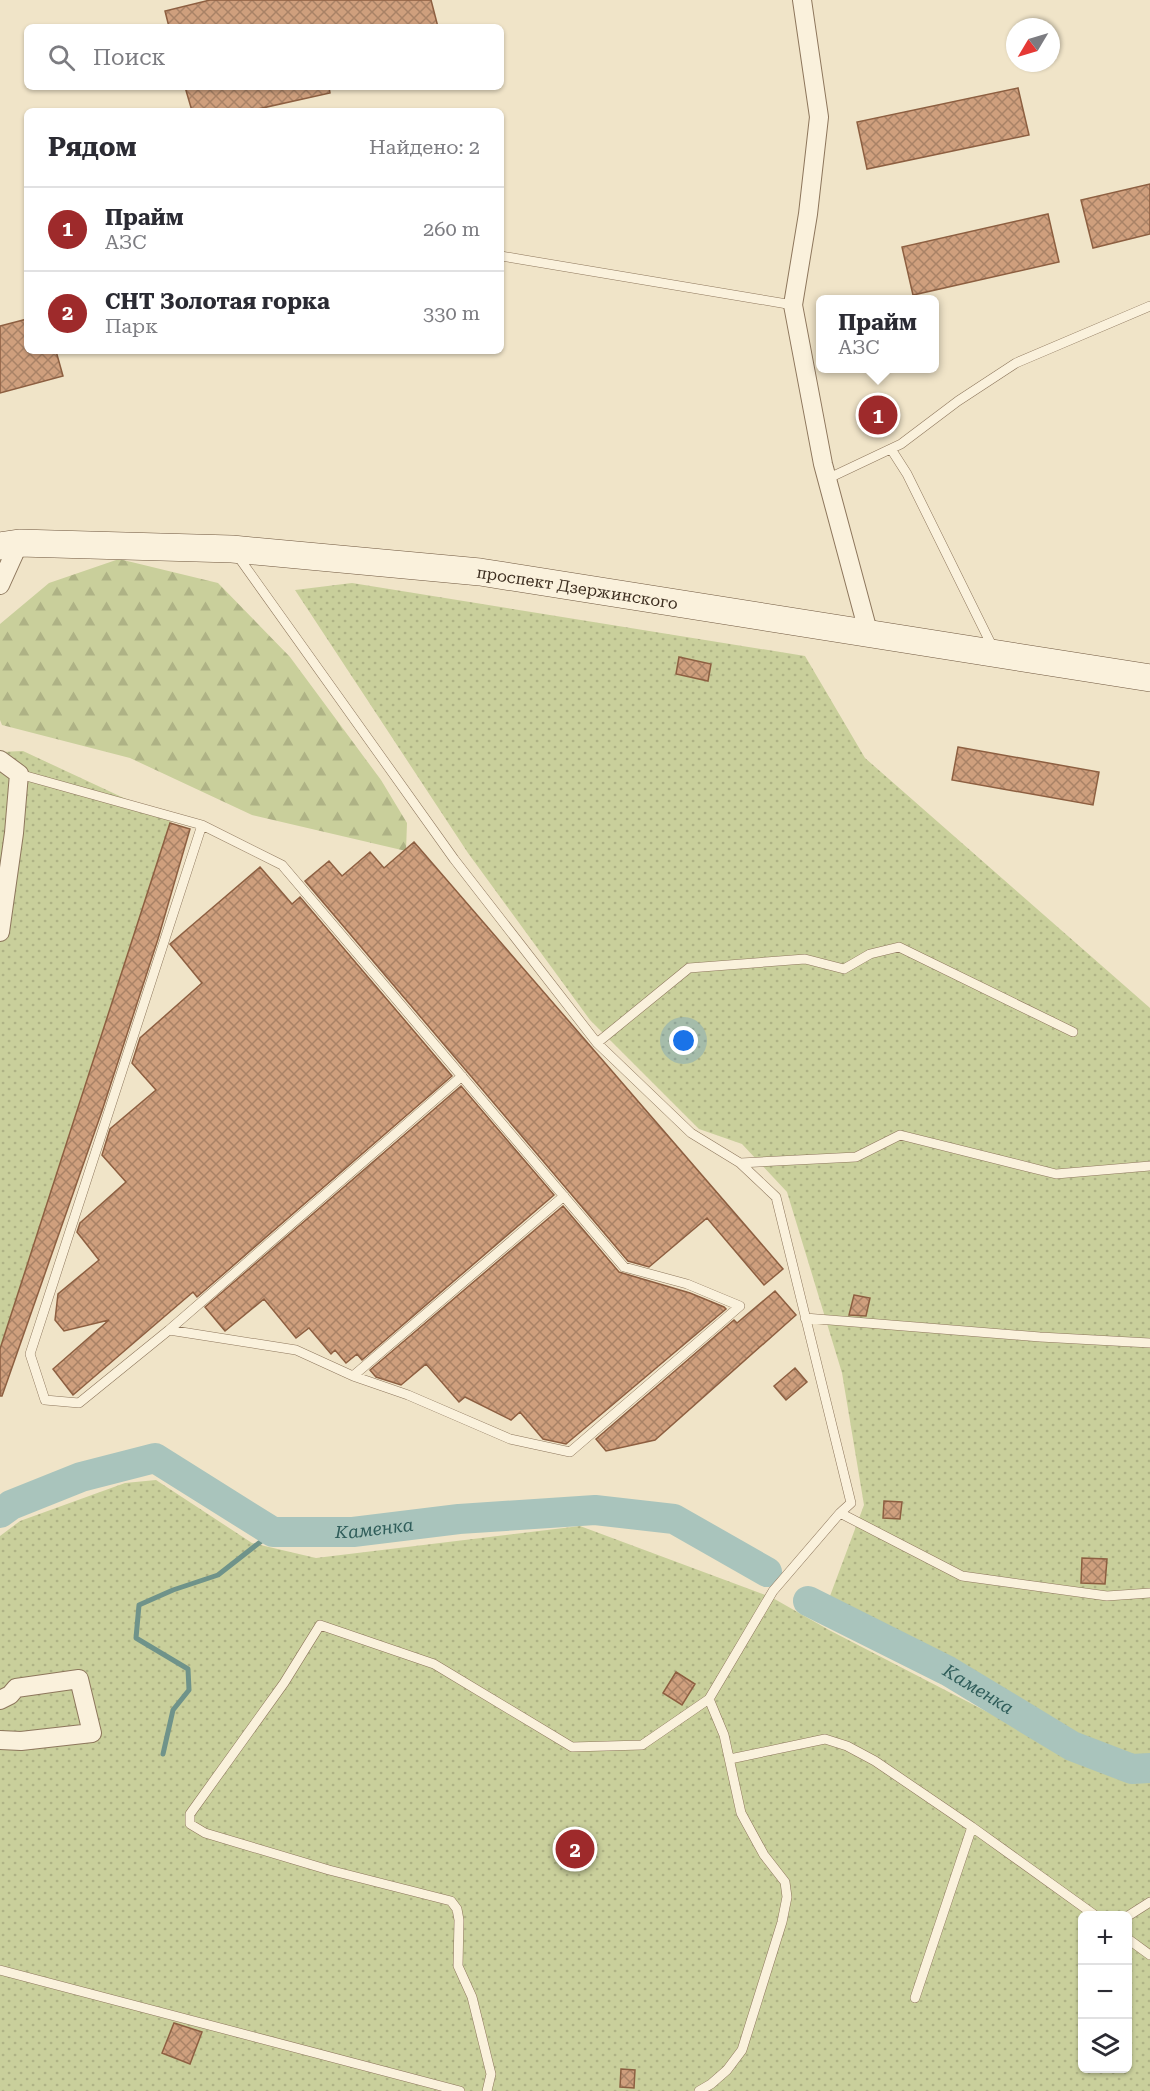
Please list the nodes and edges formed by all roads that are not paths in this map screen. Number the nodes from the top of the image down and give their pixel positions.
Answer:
1 (802, 0) edge
2 (504, 257) edge
3 (793, 305) junction
4 (1150, 306) edge
5 (891, 448) junction
6 (827, 479) junction
7 (9, 544) edge
8 (232, 549) junction
9 (0, 585) edge
10 (869, 635) junction
11 (997, 654) junction
12 (1150, 678) edge
13 (0, 760) edge
14 (19, 774) junction
15 (202, 825) junction
16 (0, 932) edge
17 (1073, 1032) dead end
18 (597, 1043) junction
19 (462, 1076) junction
20 (741, 1163) junction
21 (1150, 1166) edge
22 (564, 1196) junction
23 (806, 1318) junction
24 (169, 1330) junction
25 (1150, 1343) edge
26 (353, 1376) junction
27 (840, 1513) junction
28 (1150, 1593) edge
29 (709, 1699) junction
30 (0, 1700) edge
31 (0, 1740) edge
32 (730, 1759) junction
33 (972, 1827) junction
34 (1150, 1902) edge
35 (1088, 1911) edge
36 (1132, 1913) edge
37 (1132, 1942) edge
38 (1150, 1955) edge
39 (0, 1970) edge
40 (915, 1998) dead end
41 (460, 2091) edge
42 (487, 2091) edge
43 (699, 2091) edge

1 - 3 street
2 - 3 lane
3 - 6 street
4 - 5 lane
5 - 6 lane
5 - 11 lane
6 - 10 street
7 - 8 street, проспект Дзержинского
7 - 9 street
8 - 10 street, проспект Дзержинского
8 - 18 lane
10 - 11 street, проспект Дзержинского
11 - 12 street, проспект Дзержинского
13 - 14 street
14 - 15 lane
14 - 16 street
15 - 19 lane
15 - 24 lane
17 - 18 lane
18 - 20 lane
19 - 22 lane
19 - 24 lane
20 - 21 lane
20 - 23 lane
22 - 26 lane
22 - 26 lane
23 - 25 lane
23 - 27 lane
24 - 26 lane
27 - 28 lane
27 - 29 lane
29 - 32 lane
29 - 42 lane
30 - 31 street
32 - 33 lane
32 - 43 lane
33 - 35 lane
33 - 40 lane
34 - 36 lane
37 - 38 lane
39 - 41 lane

